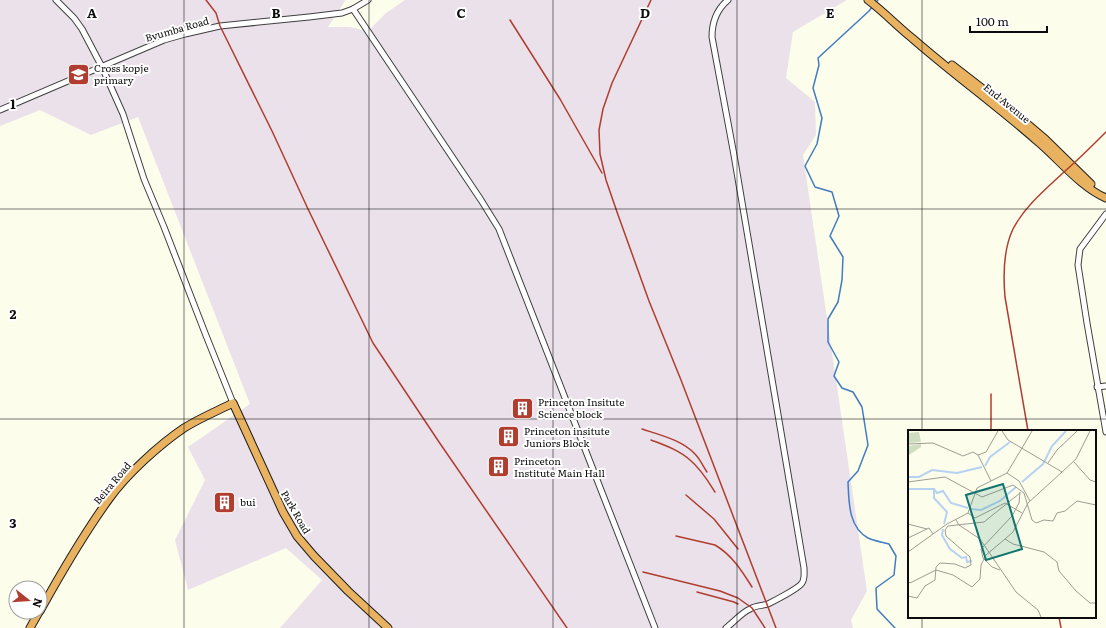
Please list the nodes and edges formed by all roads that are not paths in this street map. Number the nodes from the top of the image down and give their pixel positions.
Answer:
1 (56, 0) edge
2 (368, 0) edge
3 (728, 0) edge
4 (868, 0) edge
5 (353, 10) junction
6 (896, 23) junction
7 (102, 67) junction
8 (0, 110) edge
9 (1106, 193) edge
10 (1106, 198) edge
11 (1106, 214) edge
12 (1106, 386) edge
13 (1098, 387) junction
14 (233, 403) junction
15 (1106, 432) edge
16 (48, 598) edge
17 (388, 628) edge
18 (655, 628) edge
19 (726, 628) edge

1 - 7 street
2 - 5 street, Bvumba Road
3 - 19 street
4 - 6 highway, End Avenue
5 - 7 street, Bvumba Road
5 - 18 street
6 - 9 highway, End Avenue
6 - 10 highway, End Avenue
7 - 8 street, Bvumba Road
7 - 14 street
11 - 13 street
12 - 13 street
13 - 15 street
14 - 16 highway, Beira Road
14 - 17 highway, Park Road

